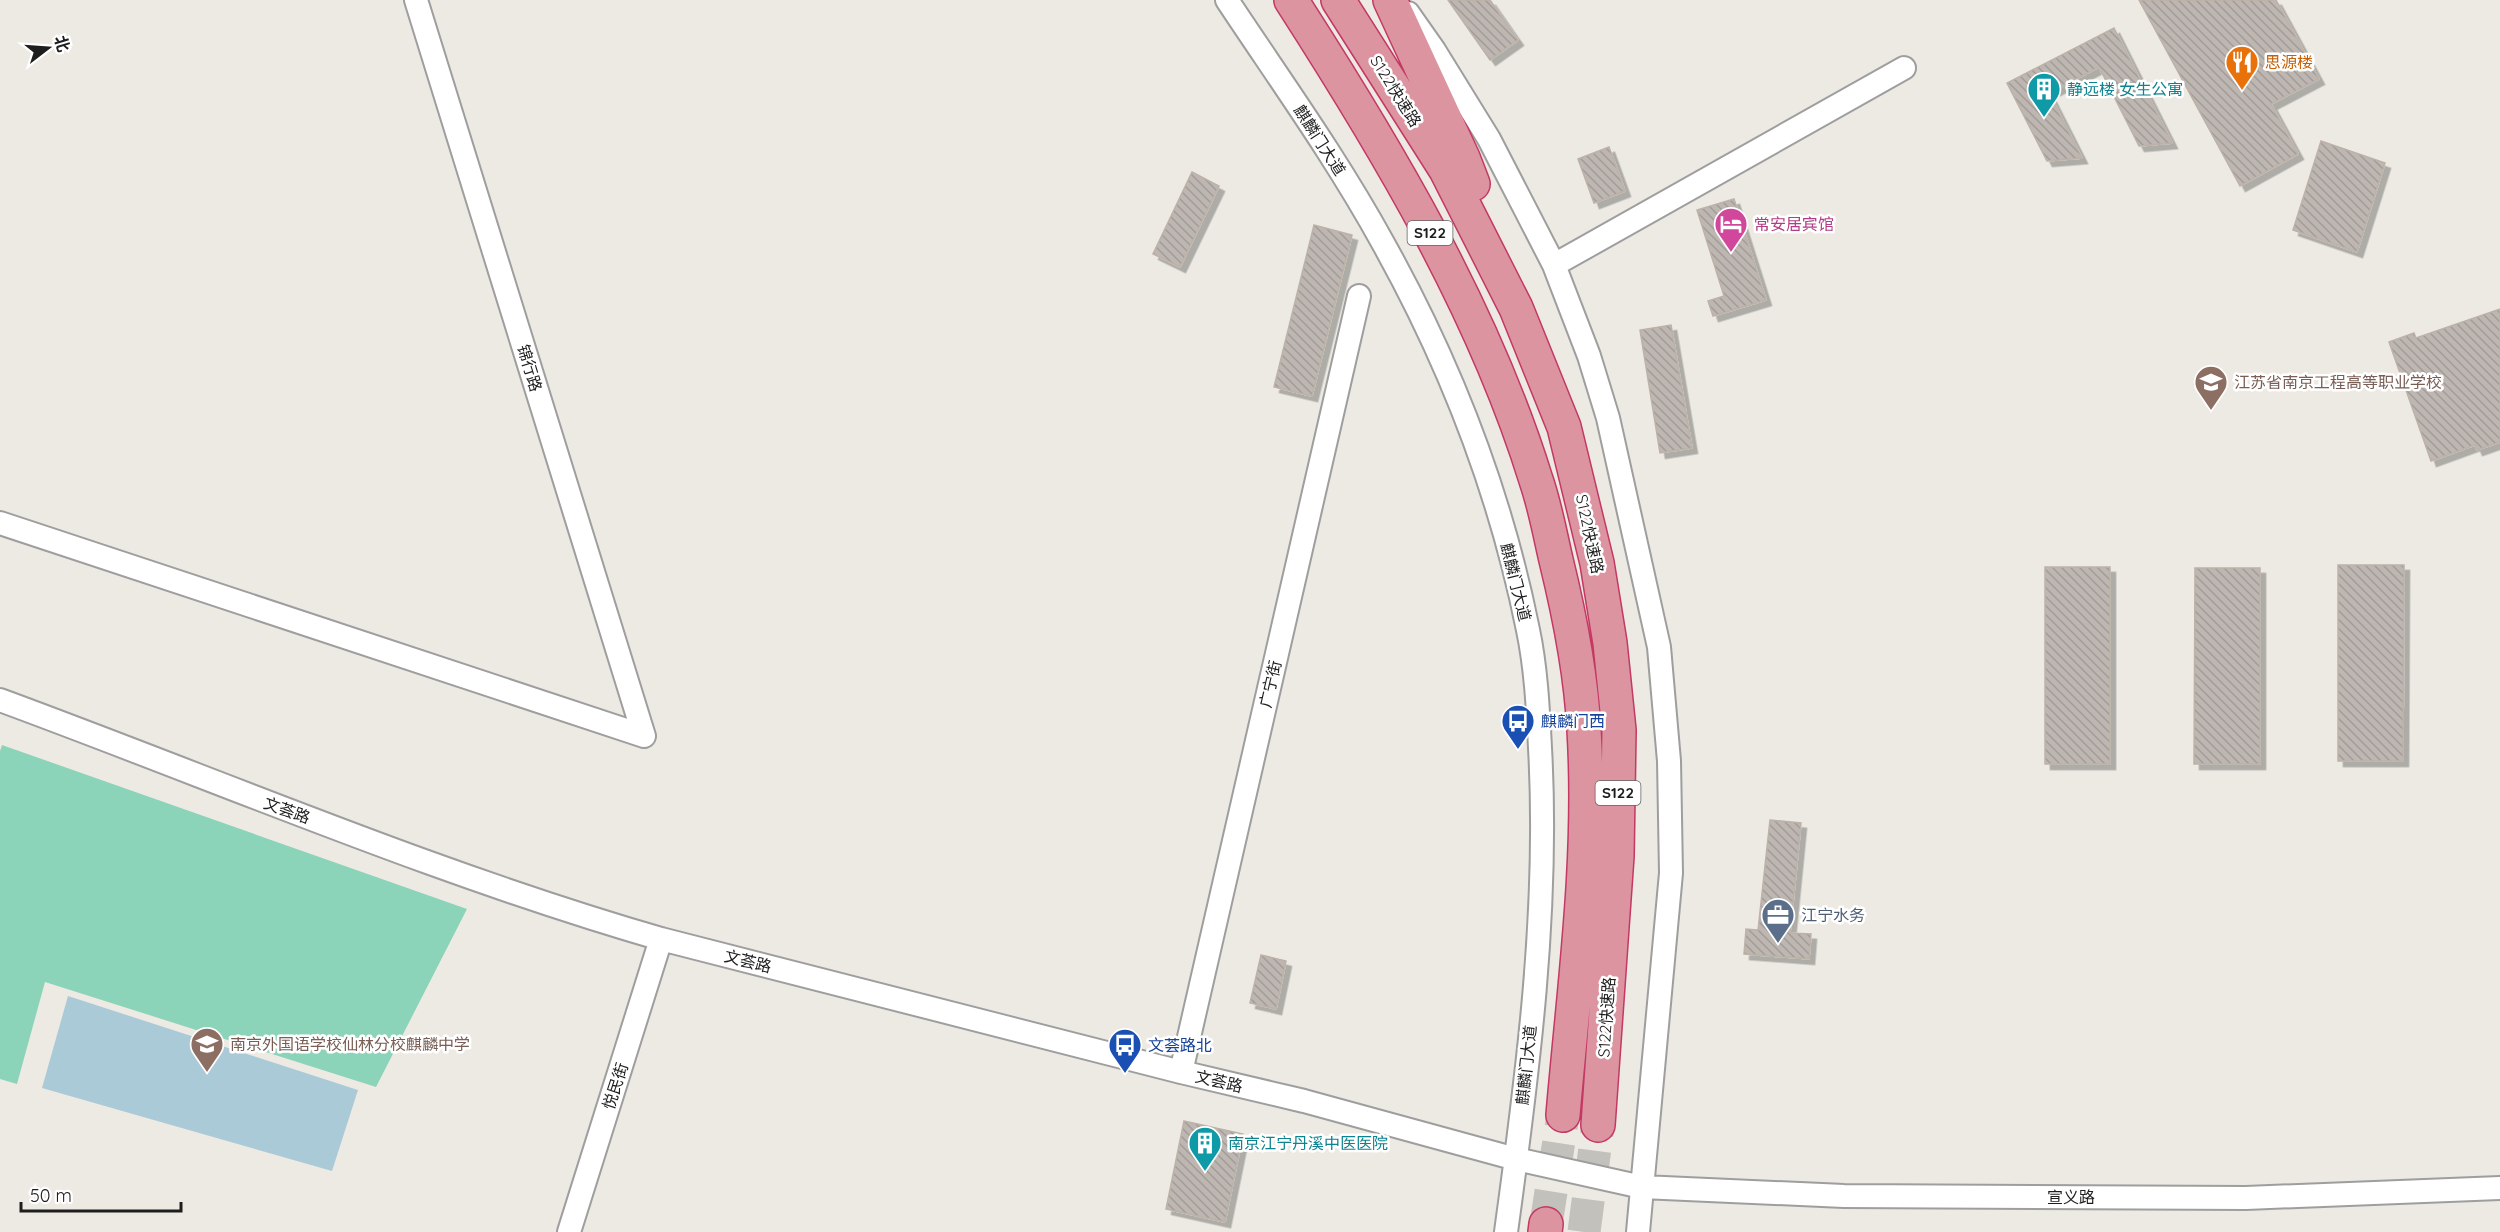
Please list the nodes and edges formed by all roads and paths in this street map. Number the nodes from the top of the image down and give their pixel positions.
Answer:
1 (416, 0) edge
2 (1227, 0) edge
3 (1267, 0) edge
4 (1291, 0) edge
5 (1338, 0) edge
6 (1390, 0) edge
7 (1398, 0) edge
8 (1904, 68) dead end
9 (1348, 89) junction
10 (1554, 265) junction
11 (1359, 296) dead end
12 (1516, 308) junction
13 (0, 523) edge
14 (0, 700) edge
15 (661, 939) junction
16 (1181, 1072) junction
17 (1563, 1115) tunnel mouth
18 (1598, 1125) tunnel mouth
19 (1516, 1159) junction
20 (1642, 1187) junction
21 (2500, 1188) edge
22 (569, 1232) edge
23 (1506, 1232) edge
24 (1638, 1232) edge

1 - 13 street, 锦行路
2 - 19 street, 麒麟门大道
3 - 9 highway
4 - 9 highway, S122快速路 / S122
5 - 12 highway, S122快速路 / S122
6 - 12 highway
7 - 10 street
8 - 10 street
9 - 17 highway, S122快速路 / S122
10 - 20 street
11 - 16 street, 广宁街
12 - 18 highway, S122快速路 / S122
14 - 15 street, 文荟路
15 - 16 street, 文荟路
15 - 22 street, 悦民街
16 - 19 street, 文荟路
19 - 20 street, 文荟路
19 - 23 street, 麒麟门大道
20 - 21 street, 宣义路
20 - 24 street

